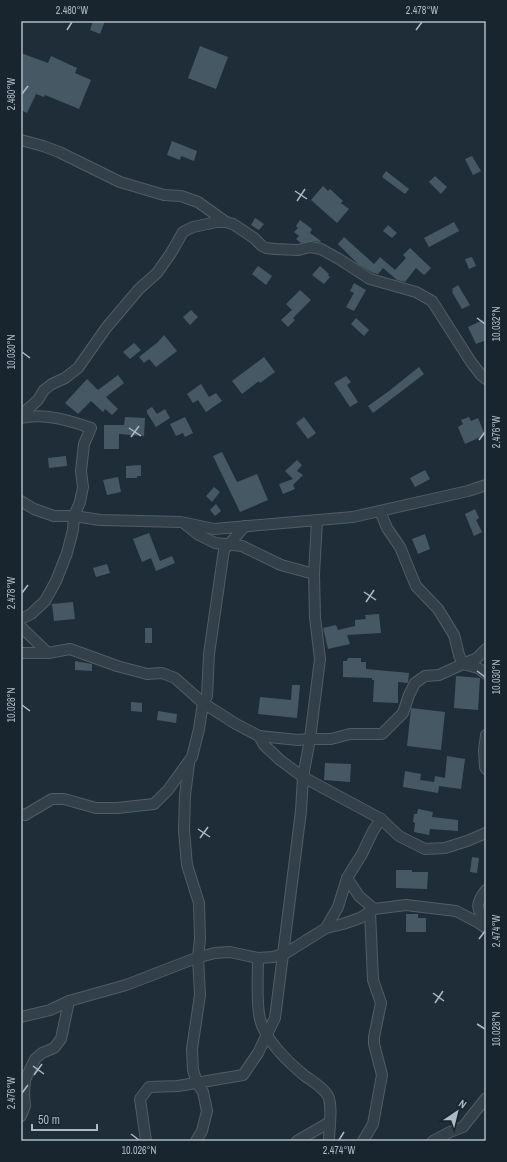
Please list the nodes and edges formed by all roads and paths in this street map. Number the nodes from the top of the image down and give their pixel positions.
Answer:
1 (21, 140) edge
2 (226, 222) junction
3 (486, 379) edge
4 (21, 417) edge
5 (486, 485) edge
6 (21, 501) edge
7 (380, 511) junction
8 (74, 516) junction
9 (317, 521) junction
10 (181, 522) junction
11 (245, 526) junction
12 (229, 544) junction
13 (314, 574) junction
14 (21, 619) edge
15 (21, 627) edge
16 (486, 649) edge
17 (21, 653) edge
18 (48, 653) junction
19 (463, 664) junction
20 (486, 674) edge
21 (203, 703) junction
22 (486, 735) edge
23 (259, 736) junction
24 (310, 739) junction
25 (189, 762) junction
26 (486, 769) edge
27 (303, 777) junction
28 (22, 816) edge
29 (381, 819) junction
30 (486, 833) edge
31 (347, 878) junction
32 (486, 890) edge
33 (372, 911) junction
34 (486, 923) edge
35 (326, 928) junction
36 (486, 928) edge
37 (283, 954) junction
38 (198, 958) junction
39 (258, 958) junction
40 (69, 1001) junction
41 (21, 1017) edge
42 (267, 1035) junction
43 (198, 1083) junction
44 (486, 1098) edge
45 (21, 1116) edge
46 (330, 1122) junction
47 (146, 1141) edge
48 (196, 1141) edge
49 (296, 1141) edge
50 (329, 1141) edge
51 (363, 1141) edge
52 (433, 1141) edge

1 - 2 street
2 - 3 street
2 - 4 street
4 - 8 street
5 - 7 street
6 - 8 street
7 - 9 street
7 - 19 street
8 - 10 street
8 - 14 street
9 - 11 street
9 - 13 street
10 - 11 street
10 - 12 street
11 - 12 street
12 - 13 street
12 - 21 street
13 - 24 street
15 - 18 street
16 - 19 street
17 - 18 street
18 - 21 street
19 - 20 street
19 - 24 street
21 - 23 street
21 - 25 street
22 - 26 street
23 - 24 street
23 - 27 street
24 - 27 street
25 - 28 street
25 - 38 street
27 - 29 street
27 - 37 street
29 - 30 street
29 - 31 street
31 - 33 street
31 - 35 street
32 - 34 street
33 - 35 street
33 - 36 street
33 - 51 street
35 - 37 street
37 - 39 street
37 - 42 street
38 - 39 street
38 - 40 street
38 - 43 street
39 - 42 street
40 - 41 street
40 - 45 street
42 - 43 street
42 - 46 street
43 - 47 street
43 - 48 street
44 - 52 street
46 - 49 street
46 - 50 street

